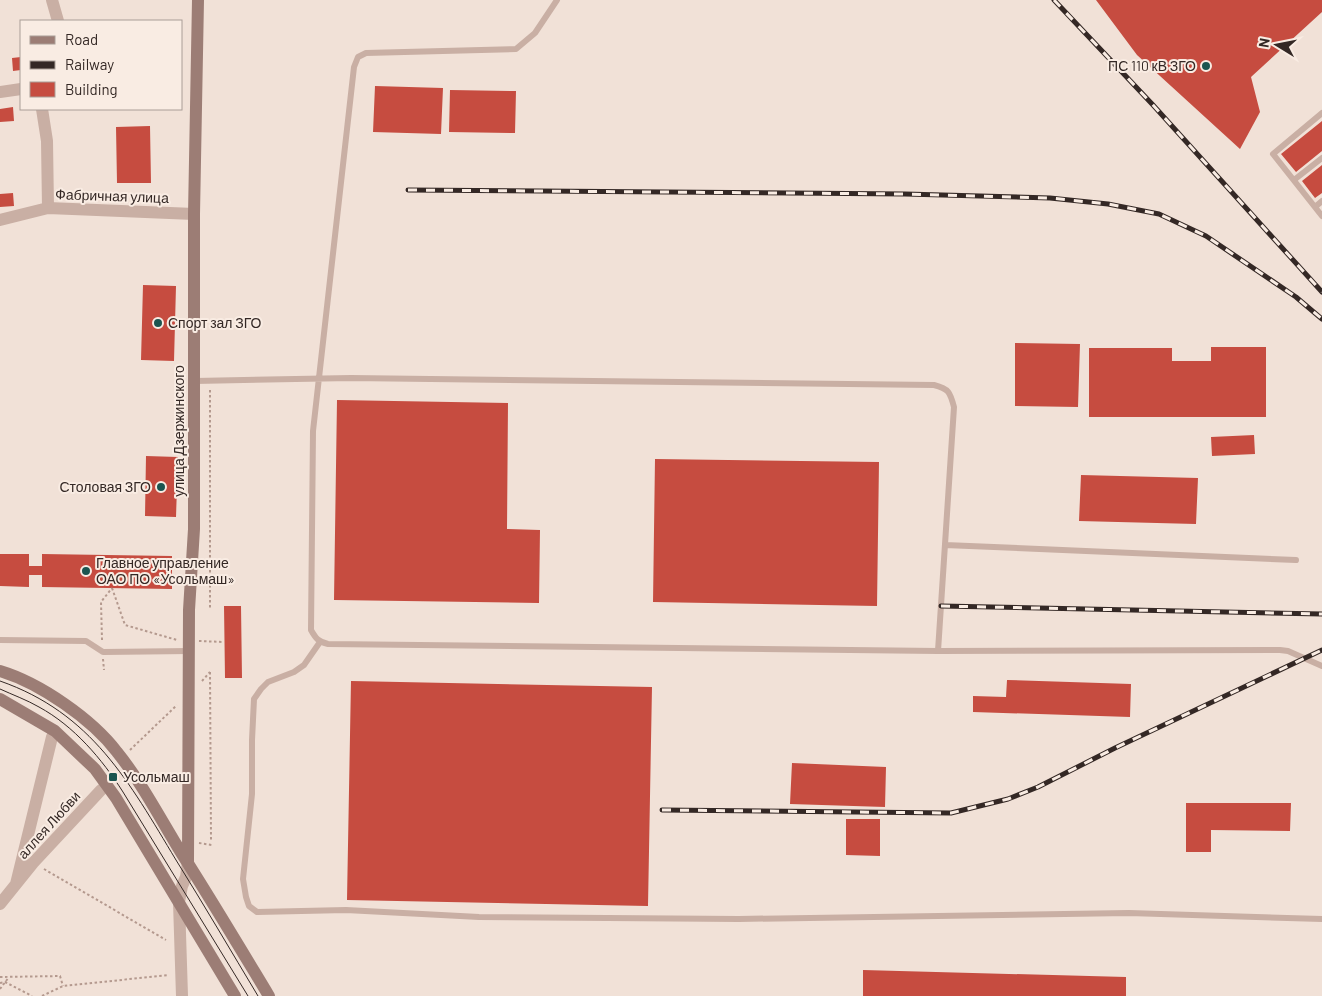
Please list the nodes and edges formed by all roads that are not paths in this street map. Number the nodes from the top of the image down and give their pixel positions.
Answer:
1 (52, 0) edge
2 (198, 0) edge
3 (557, 0) edge
4 (58, 20) edge
5 (20, 89) edge
6 (0, 92) edge
7 (42, 110) edge
8 (1322, 113) edge
9 (1322, 158) edge
10 (1294, 180) junction
11 (1322, 201) edge
12 (1315, 207) junction
13 (48, 208) junction
14 (194, 214) junction
15 (1322, 216) edge
16 (0, 220) edge
17 (319, 379) junction
18 (195, 381) junction
19 (945, 545) junction
20 (1296, 560) dead end
21 (0, 640) edge
22 (320, 642) junction
23 (188, 644) junction
24 (938, 650) junction
25 (1322, 666) edge
26 (0, 671) edge
27 (0, 699) edge
28 (52, 736) dead end
29 (101, 790) dead end
30 (188, 862) junction
31 (16, 884) junction
32 (179, 902) junction
33 (0, 904) edge
34 (1322, 919) edge
35 (182, 996) edge
36 (235, 996) edge
37 (269, 996) edge

1 - 4 street
2 - 14 street, улица Дзержинского
3 - 17 lane
5 - 6 street
7 - 13 street
8 - 10 lane
9 - 10 lane
10 - 12 lane
11 - 12 lane
12 - 15 lane
13 - 14 street, Фабричная улица
13 - 16 street, Фабричная улица
14 - 18 street, улица Дзержинского
17 - 18 lane
17 - 19 lane
17 - 22 lane
18 - 23 street, улица Дзержинского
19 - 20 lane
19 - 24 lane
21 - 23 lane
22 - 24 lane
22 - 34 lane
23 - 30 street, улица Дзержинского
24 - 25 lane
26 - 30 street
27 - 32 street
28 - 31 street
29 - 31 street, аллея Любви
30 - 32 street
30 - 37 street
31 - 33 street, аллея Любви
32 - 35 street
32 - 36 street

